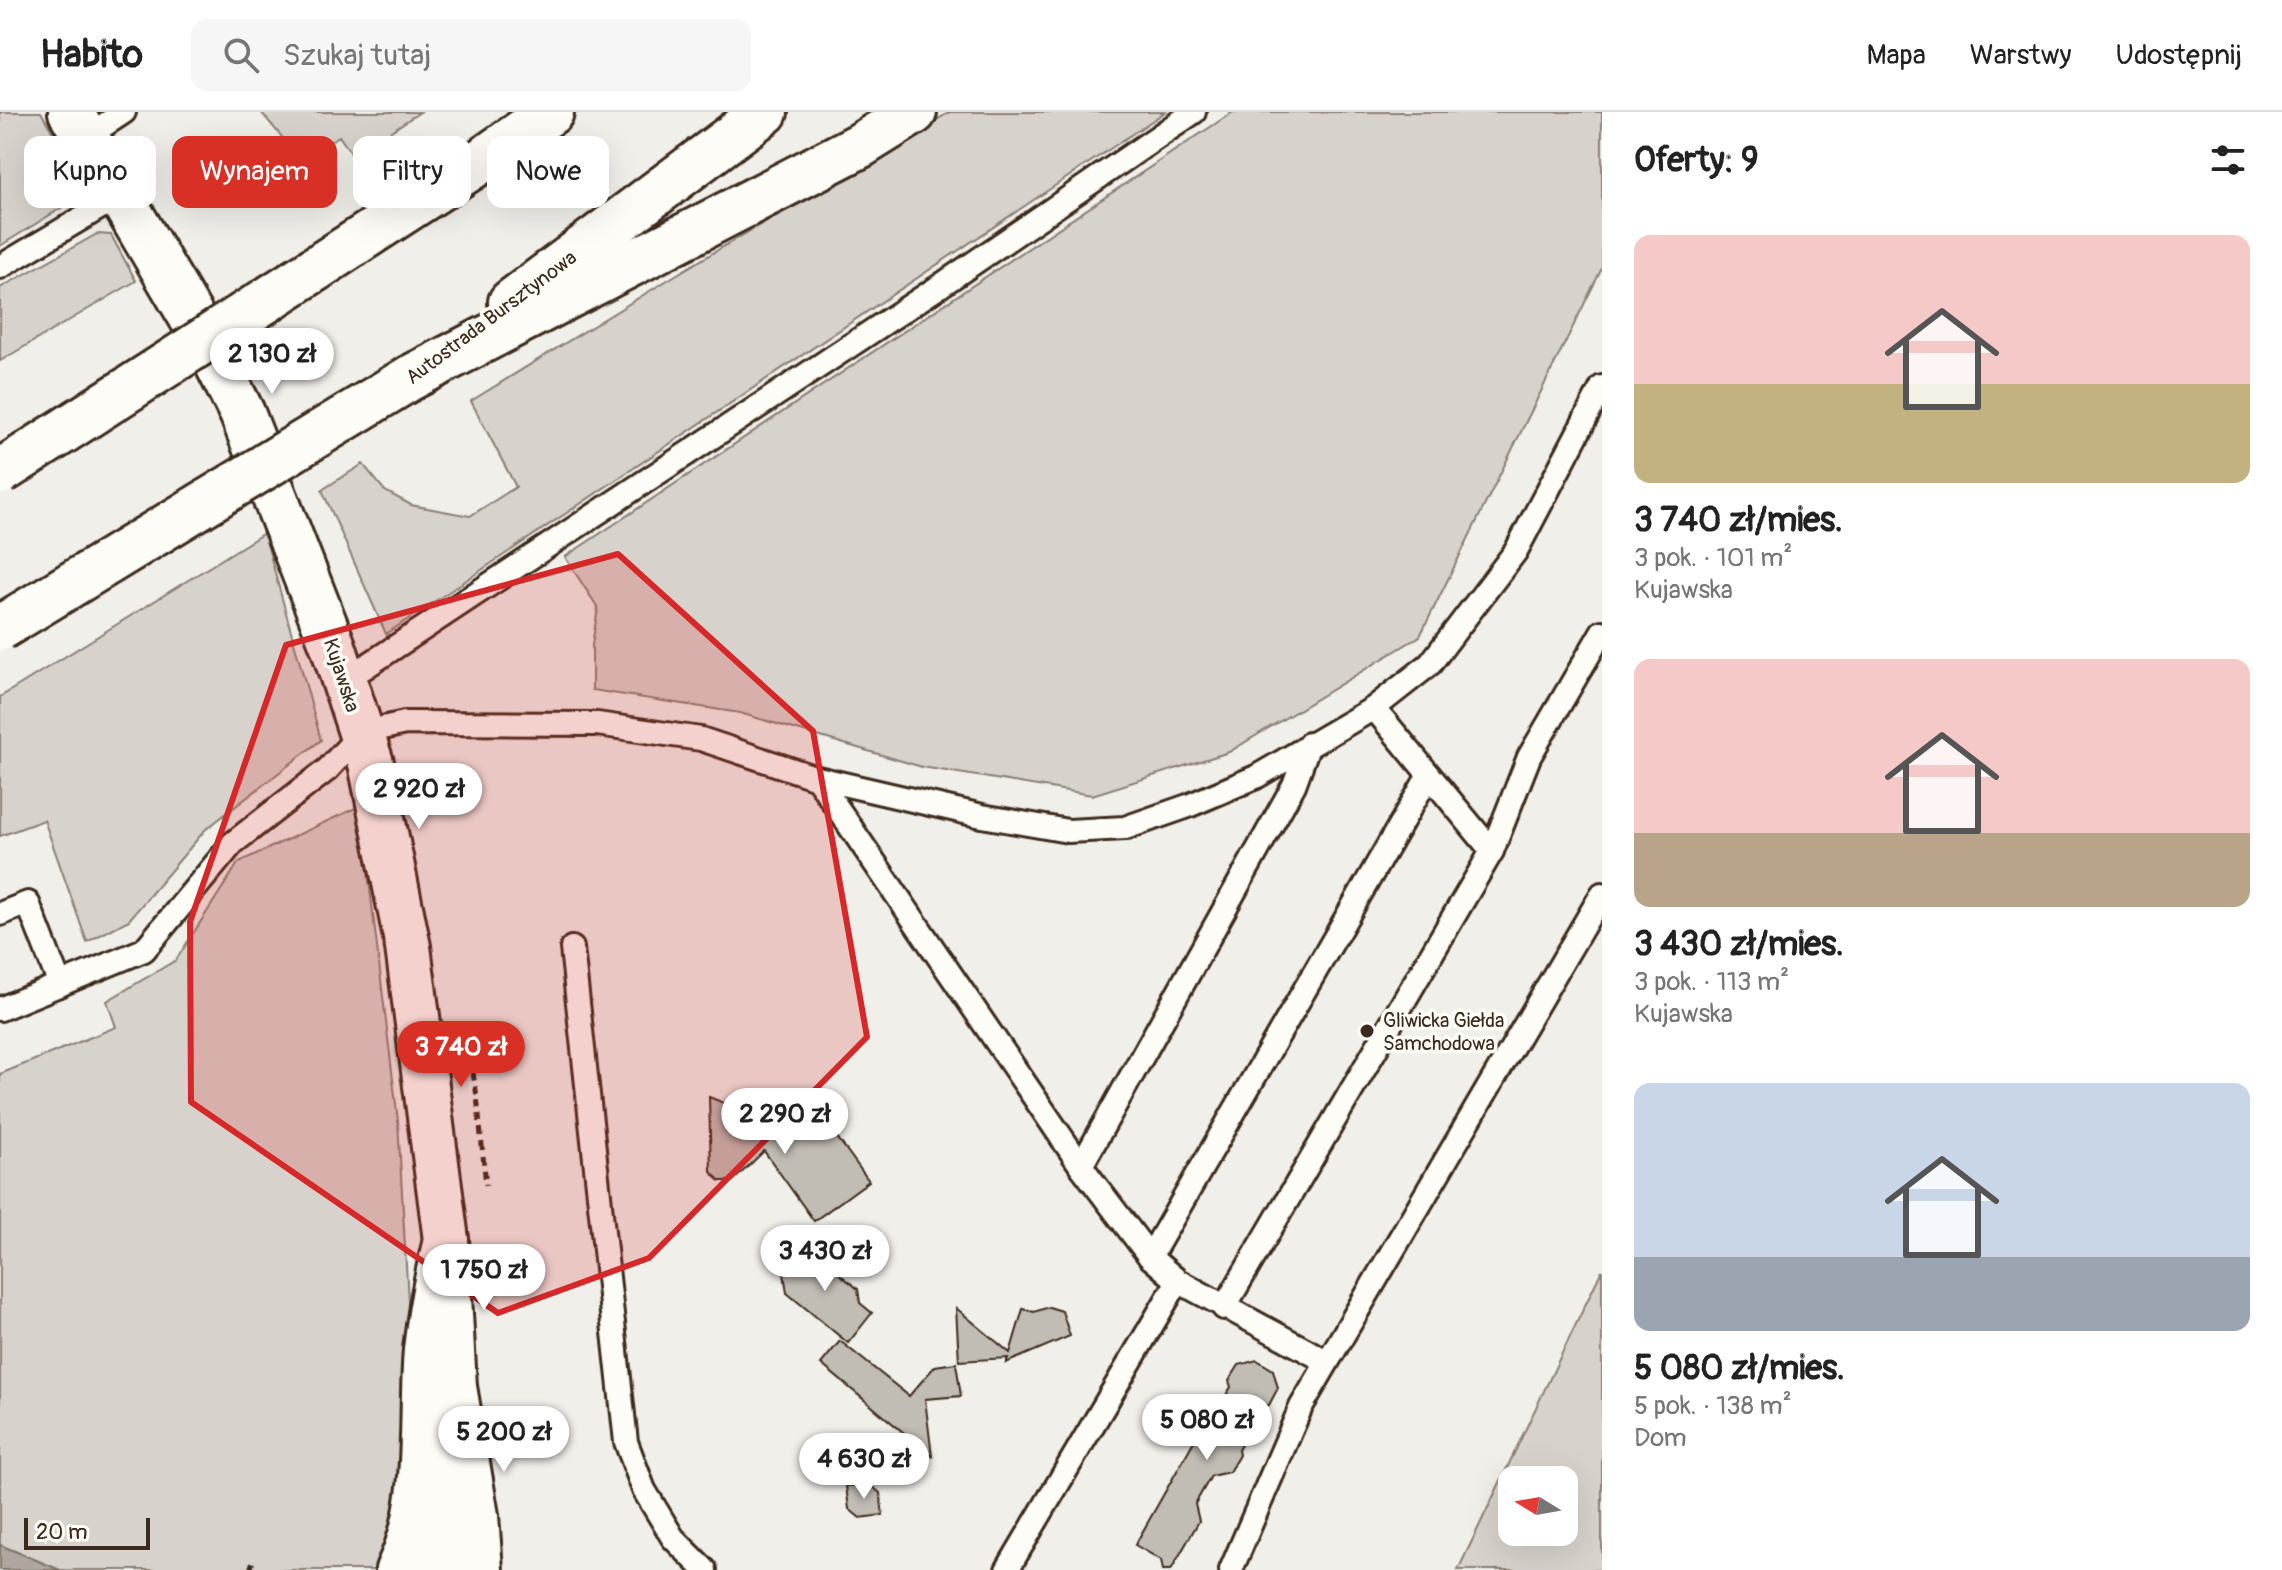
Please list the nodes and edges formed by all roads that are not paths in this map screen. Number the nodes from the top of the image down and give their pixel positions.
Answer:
1 (124, 112) edge
2 (531, 112) edge
3 (551, 112) edge
4 (765, 112) edge
5 (914, 112) edge
6 (1194, 112) edge
7 (79, 124) edge
8 (484, 159) junction
9 (99, 208) edge
10 (129, 208) edge
11 (0, 267) edge
12 (410, 378) junction
13 (1602, 387) edge
14 (0, 472) edge
15 (0, 628) edge
16 (1602, 632) edge
17 (344, 681) junction
18 (1374, 708) junction
19 (361, 733) junction
20 (1309, 744) junction
21 (1429, 775) junction
22 (817, 778) junction
23 (1492, 851) junction
24 (1602, 894) edge
25 (0, 914) edge
26 (572, 948) dead end
27 (60, 985) junction
28 (0, 1009) edge
29 (1081, 1166) junction
30 (446, 1240) junction
31 (1150, 1257) junction
32 (1178, 1281) junction
33 (1224, 1308) junction
34 (1326, 1361) junction
35 (454, 1387) junction
36 (398, 1570) edge
37 (437, 1570) edge
38 (480, 1570) edge
39 (705, 1570) edge
40 (1007, 1570) edge
41 (1231, 1570) edge

1 - 7 lane
2 - 8 main road
3 - 8 main road
4 - 12 main road, Autostrada Bursztynowa
5 - 12 main road
6 - 17 lane
8 - 14 main road, bridge
9 - 11 lane
10 - 17 main road, Kujawska
12 - 15 main road, Autostrada Bursztynowa, bridge
13 - 18 lane
16 - 23 lane
17 - 19 main road, Kujawska
18 - 20 lane
18 - 21 lane
19 - 22 lane
19 - 27 lane
19 - 30 main road, Kujawska
20 - 22 lane
20 - 29 lane
21 - 23 lane
21 - 31 lane
22 - 29 lane
23 - 33 lane
24 - 34 lane
25 - 27 lane
26 - 39 lane
27 - 28 lane
29 - 31 lane
30 - 35 main road, Kujawska
30 - 36 main road
31 - 32 lane
32 - 33 lane
32 - 40 lane
33 - 34 lane
34 - 41 lane
35 - 37 main road, Kujawska
35 - 38 main road, Kujawska

